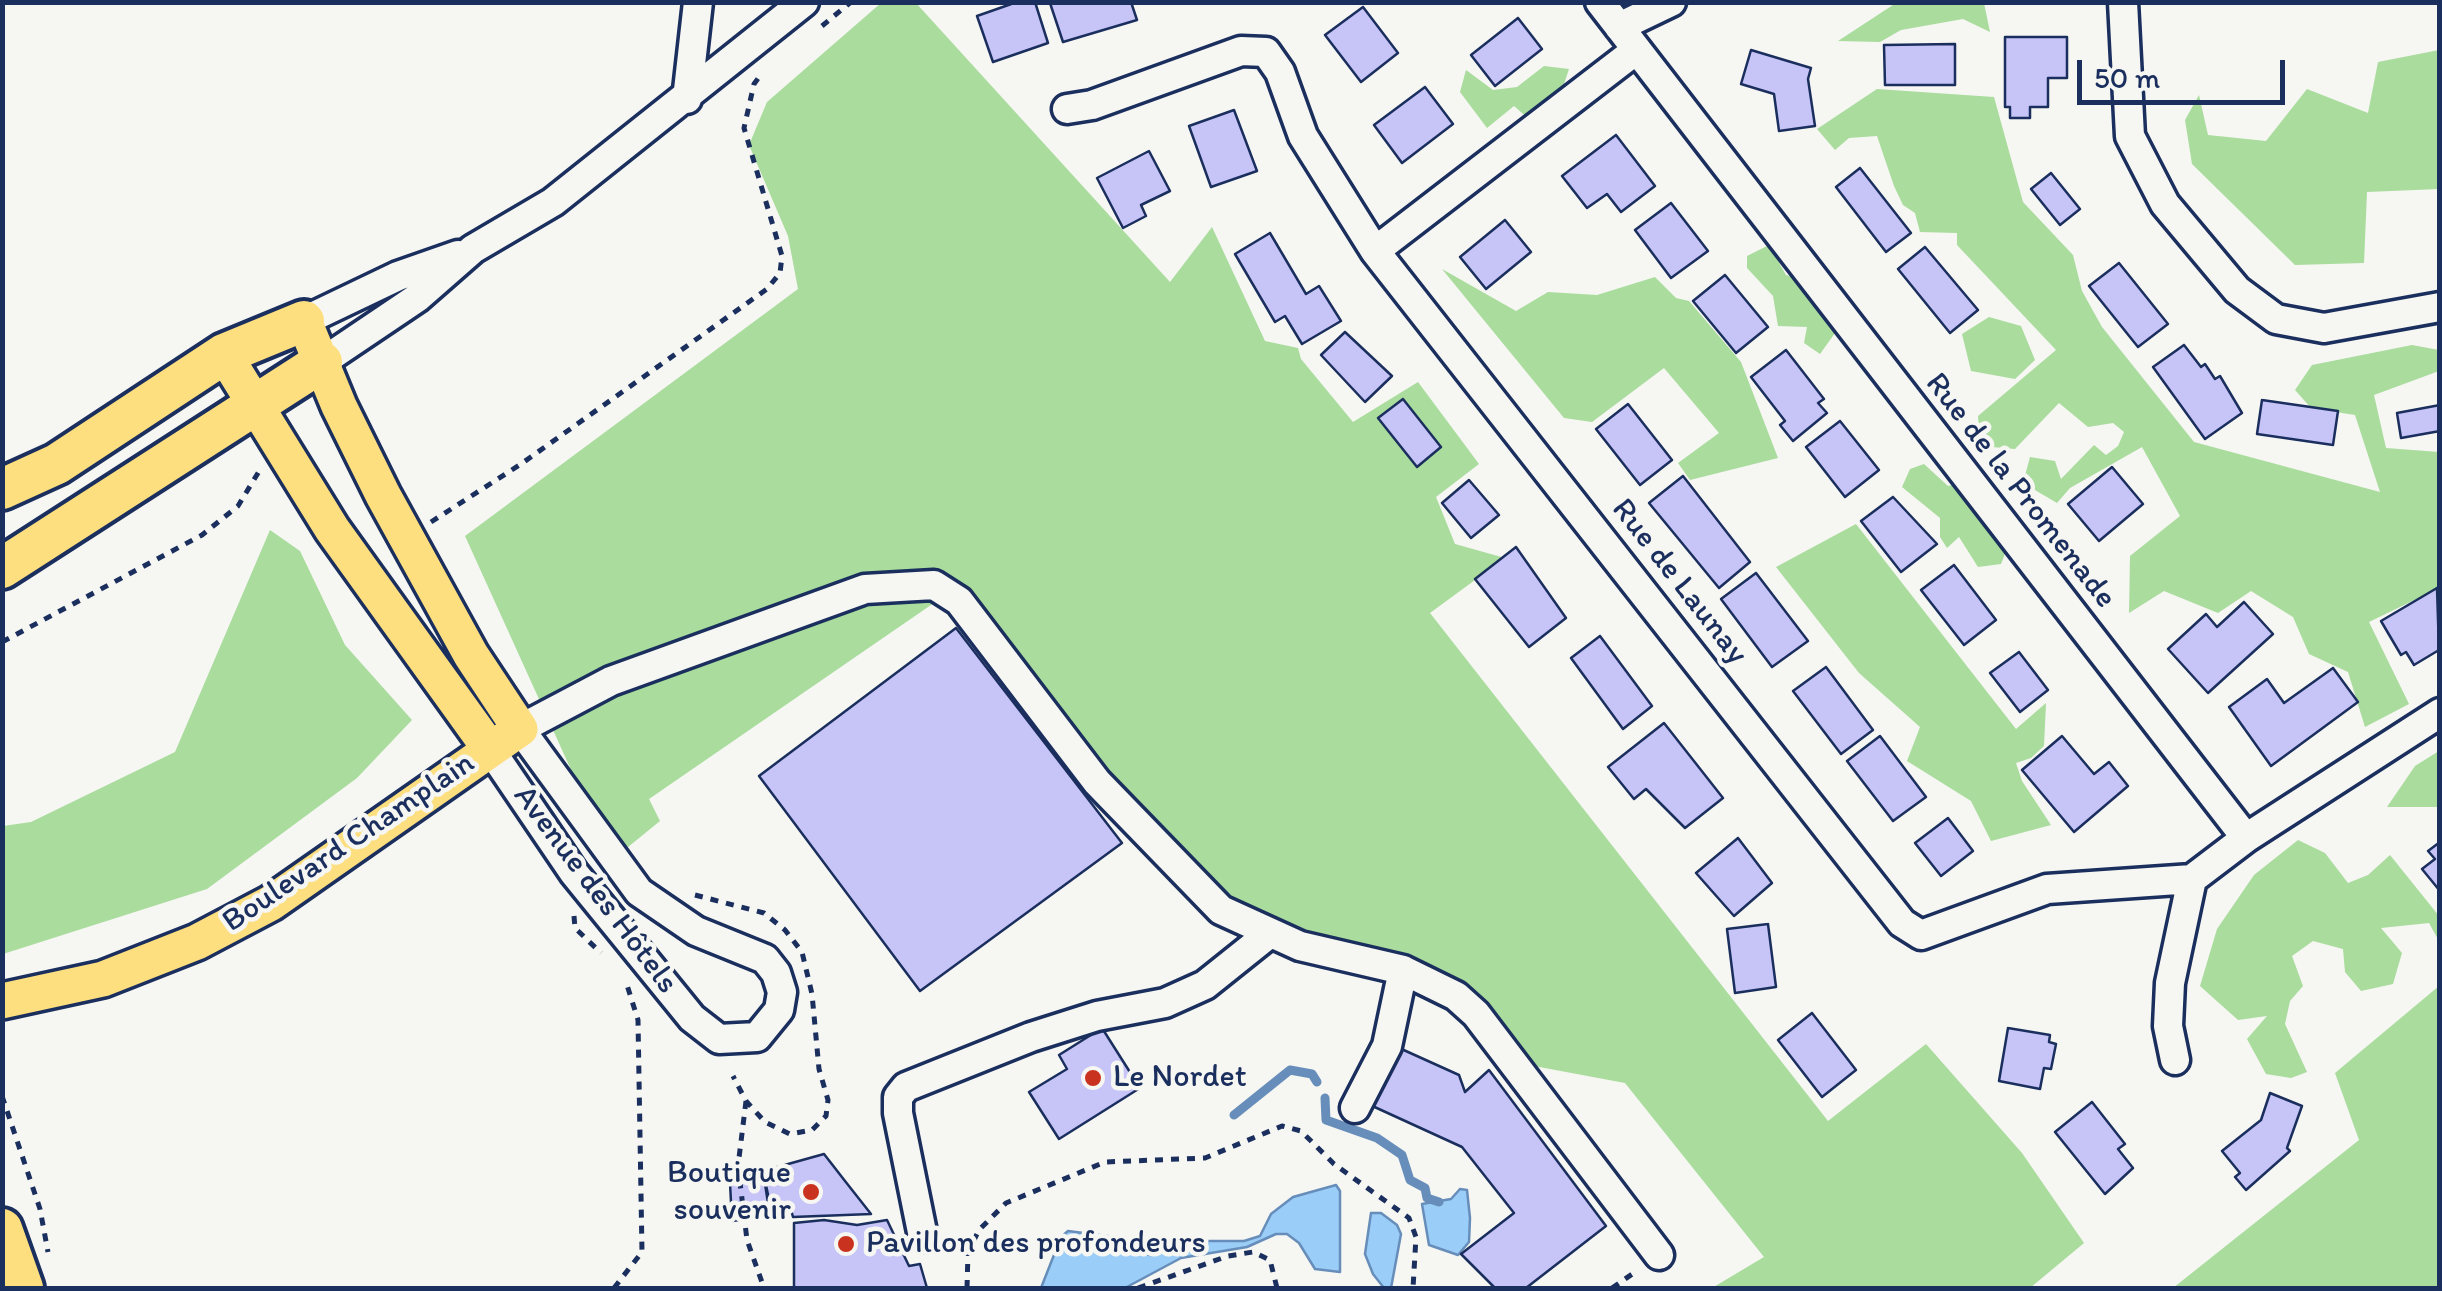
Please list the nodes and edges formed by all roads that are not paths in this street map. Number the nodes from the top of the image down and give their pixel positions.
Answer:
1 (698, 2) edge
2 (804, 2) edge
3 (1600, 2) edge
4 (1672, 2) edge
5 (2123, 2) edge
6 (1620, 27) junction
7 (1634, 51) junction
8 (686, 99) junction
9 (1067, 109) dead end
10 (473, 249) junction
11 (1375, 251) junction
12 (2440, 307) edge
13 (304, 321) junction
14 (224, 354) junction
15 (322, 362) junction
16 (254, 405) junction
17 (57, 464) junction
18 (2, 478) edge
19 (2, 490) edge
20 (2, 568) edge
21 (2440, 713) edge
22 (505, 739) junction
23 (2246, 838) junction
24 (2192, 879) junction
25 (1270, 933) junction
26 (1403, 970) junction
27 (2, 1001) edge
28 (2176, 1060) dead end
29 (1355, 1108) dead end
30 (2, 1229) edge
31 (923, 1237) dead end
32 (1660, 1254) dead end
33 (23, 1288) edge

1 - 8 street
2 - 8 street
3 - 6 street, Rue de la Promenade
4 - 6 street
5 - 12 street
6 - 7 street, Rue de la Promenade
7 - 11 street
7 - 23 street, Rue de la Promenade
8 - 10 street
9 - 11 street
10 - 13 street
10 - 15 street
11 - 24 street, Rue de Launay
13 - 14 highway
13 - 15 main road, Avenue des Hôtels
14 - 16 main road, Avenue des Hôtels
14 - 17 highway
15 - 16 highway
15 - 22 main road, Avenue des Hôtels
16 - 20 highway
16 - 22 main road, Avenue des Hôtels
17 - 18 highway
17 - 19 highway
21 - 23 street
22 - 22 street, Avenue des Hôtels
22 - 25 street
22 - 27 main road, Boulevard Champlain
23 - 24 street
24 - 28 street
25 - 26 street
25 - 31 street
26 - 29 street
26 - 32 street
30 - 33 highway

